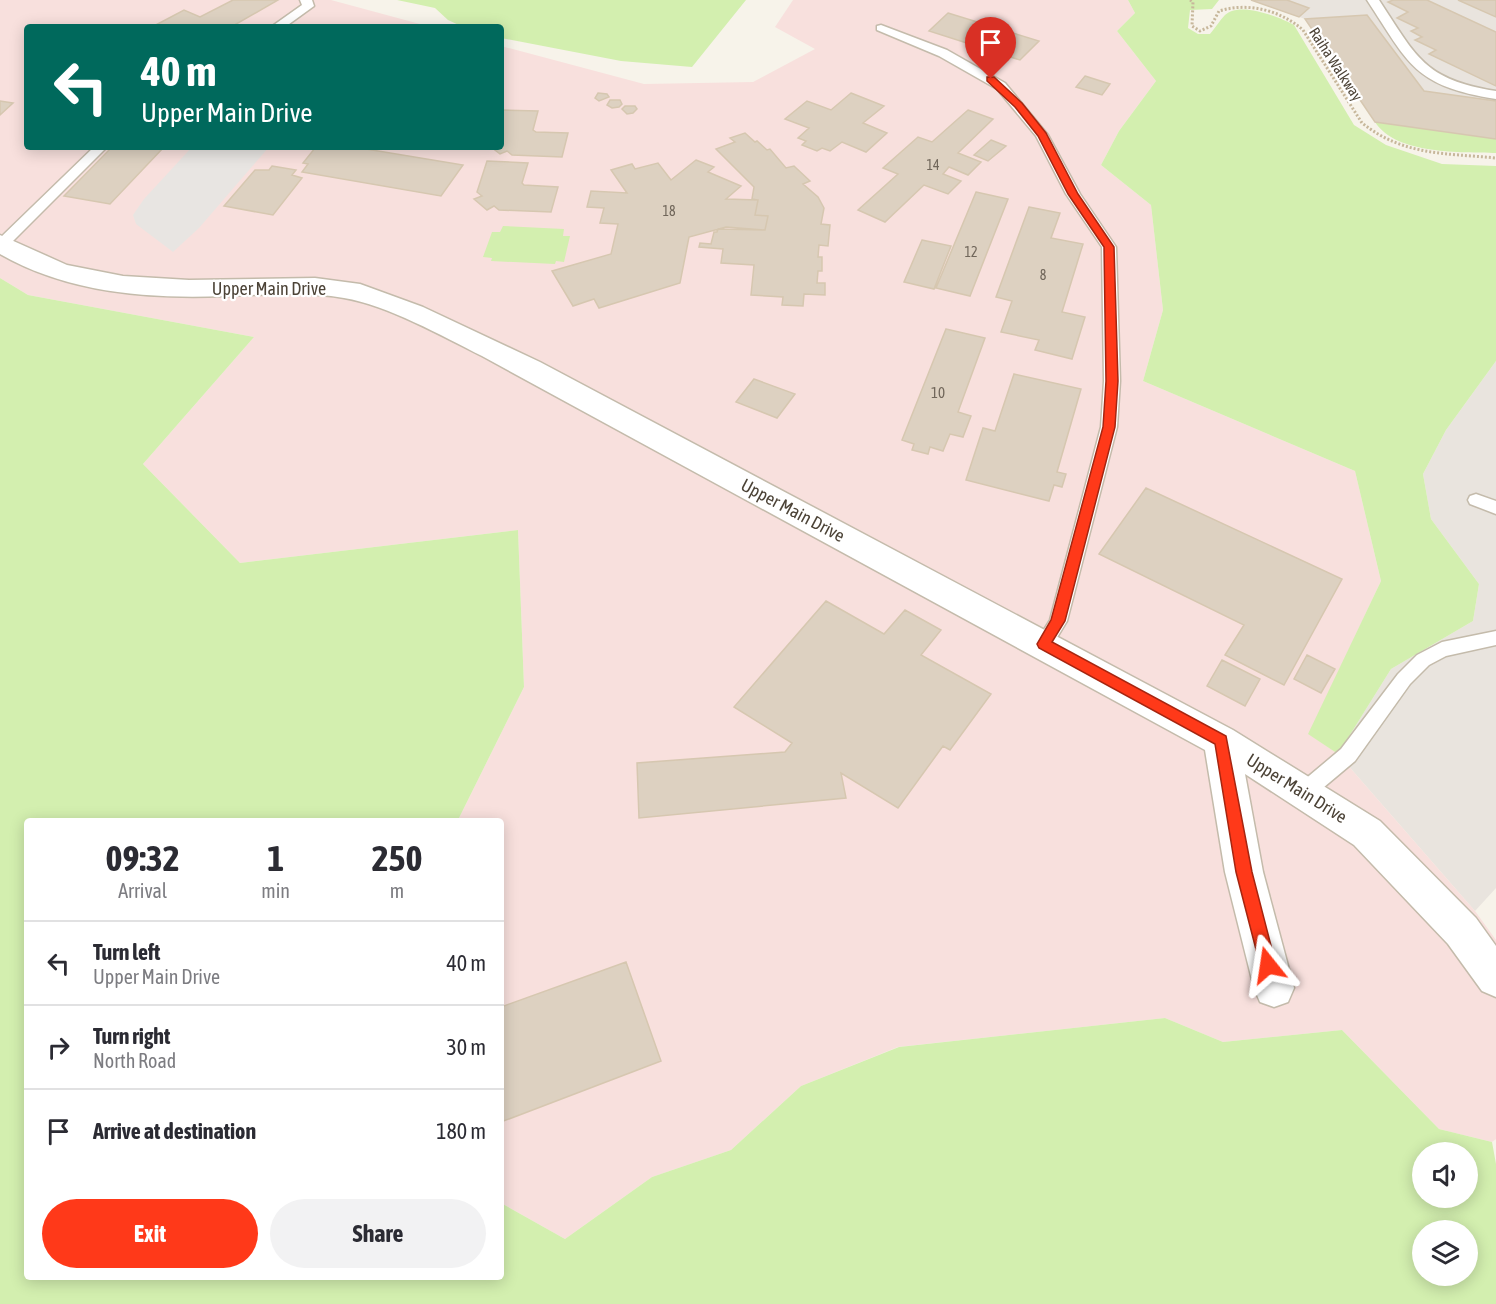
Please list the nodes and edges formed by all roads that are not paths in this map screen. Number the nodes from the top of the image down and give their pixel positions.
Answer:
1 (306, 0) edge
2 (1365, 0) edge
3 (1373, 0) edge
4 (281, 24) edge
5 (880, 28) dead end
6 (1496, 95) edge
7 (98, 150) edge
8 (1, 243) edge
9 (1476, 500) dead end
10 (1496, 508) edge
11 (1496, 638) edge
12 (1044, 644) junction
13 (1221, 741) junction
14 (1304, 792) junction
15 (1496, 978) edge
16 (1274, 988) dead end

1 - 4 lane
2 - 3 lane
3 - 6 lane
5 - 12 lane
7 - 8 lane
8 - 12 street, Upper Main Drive
9 - 10 lane
11 - 14 lane
12 - 13 street, Upper Main Drive
13 - 14 street, Upper Main Drive
13 - 16 street
14 - 15 street, Upper Main Drive

